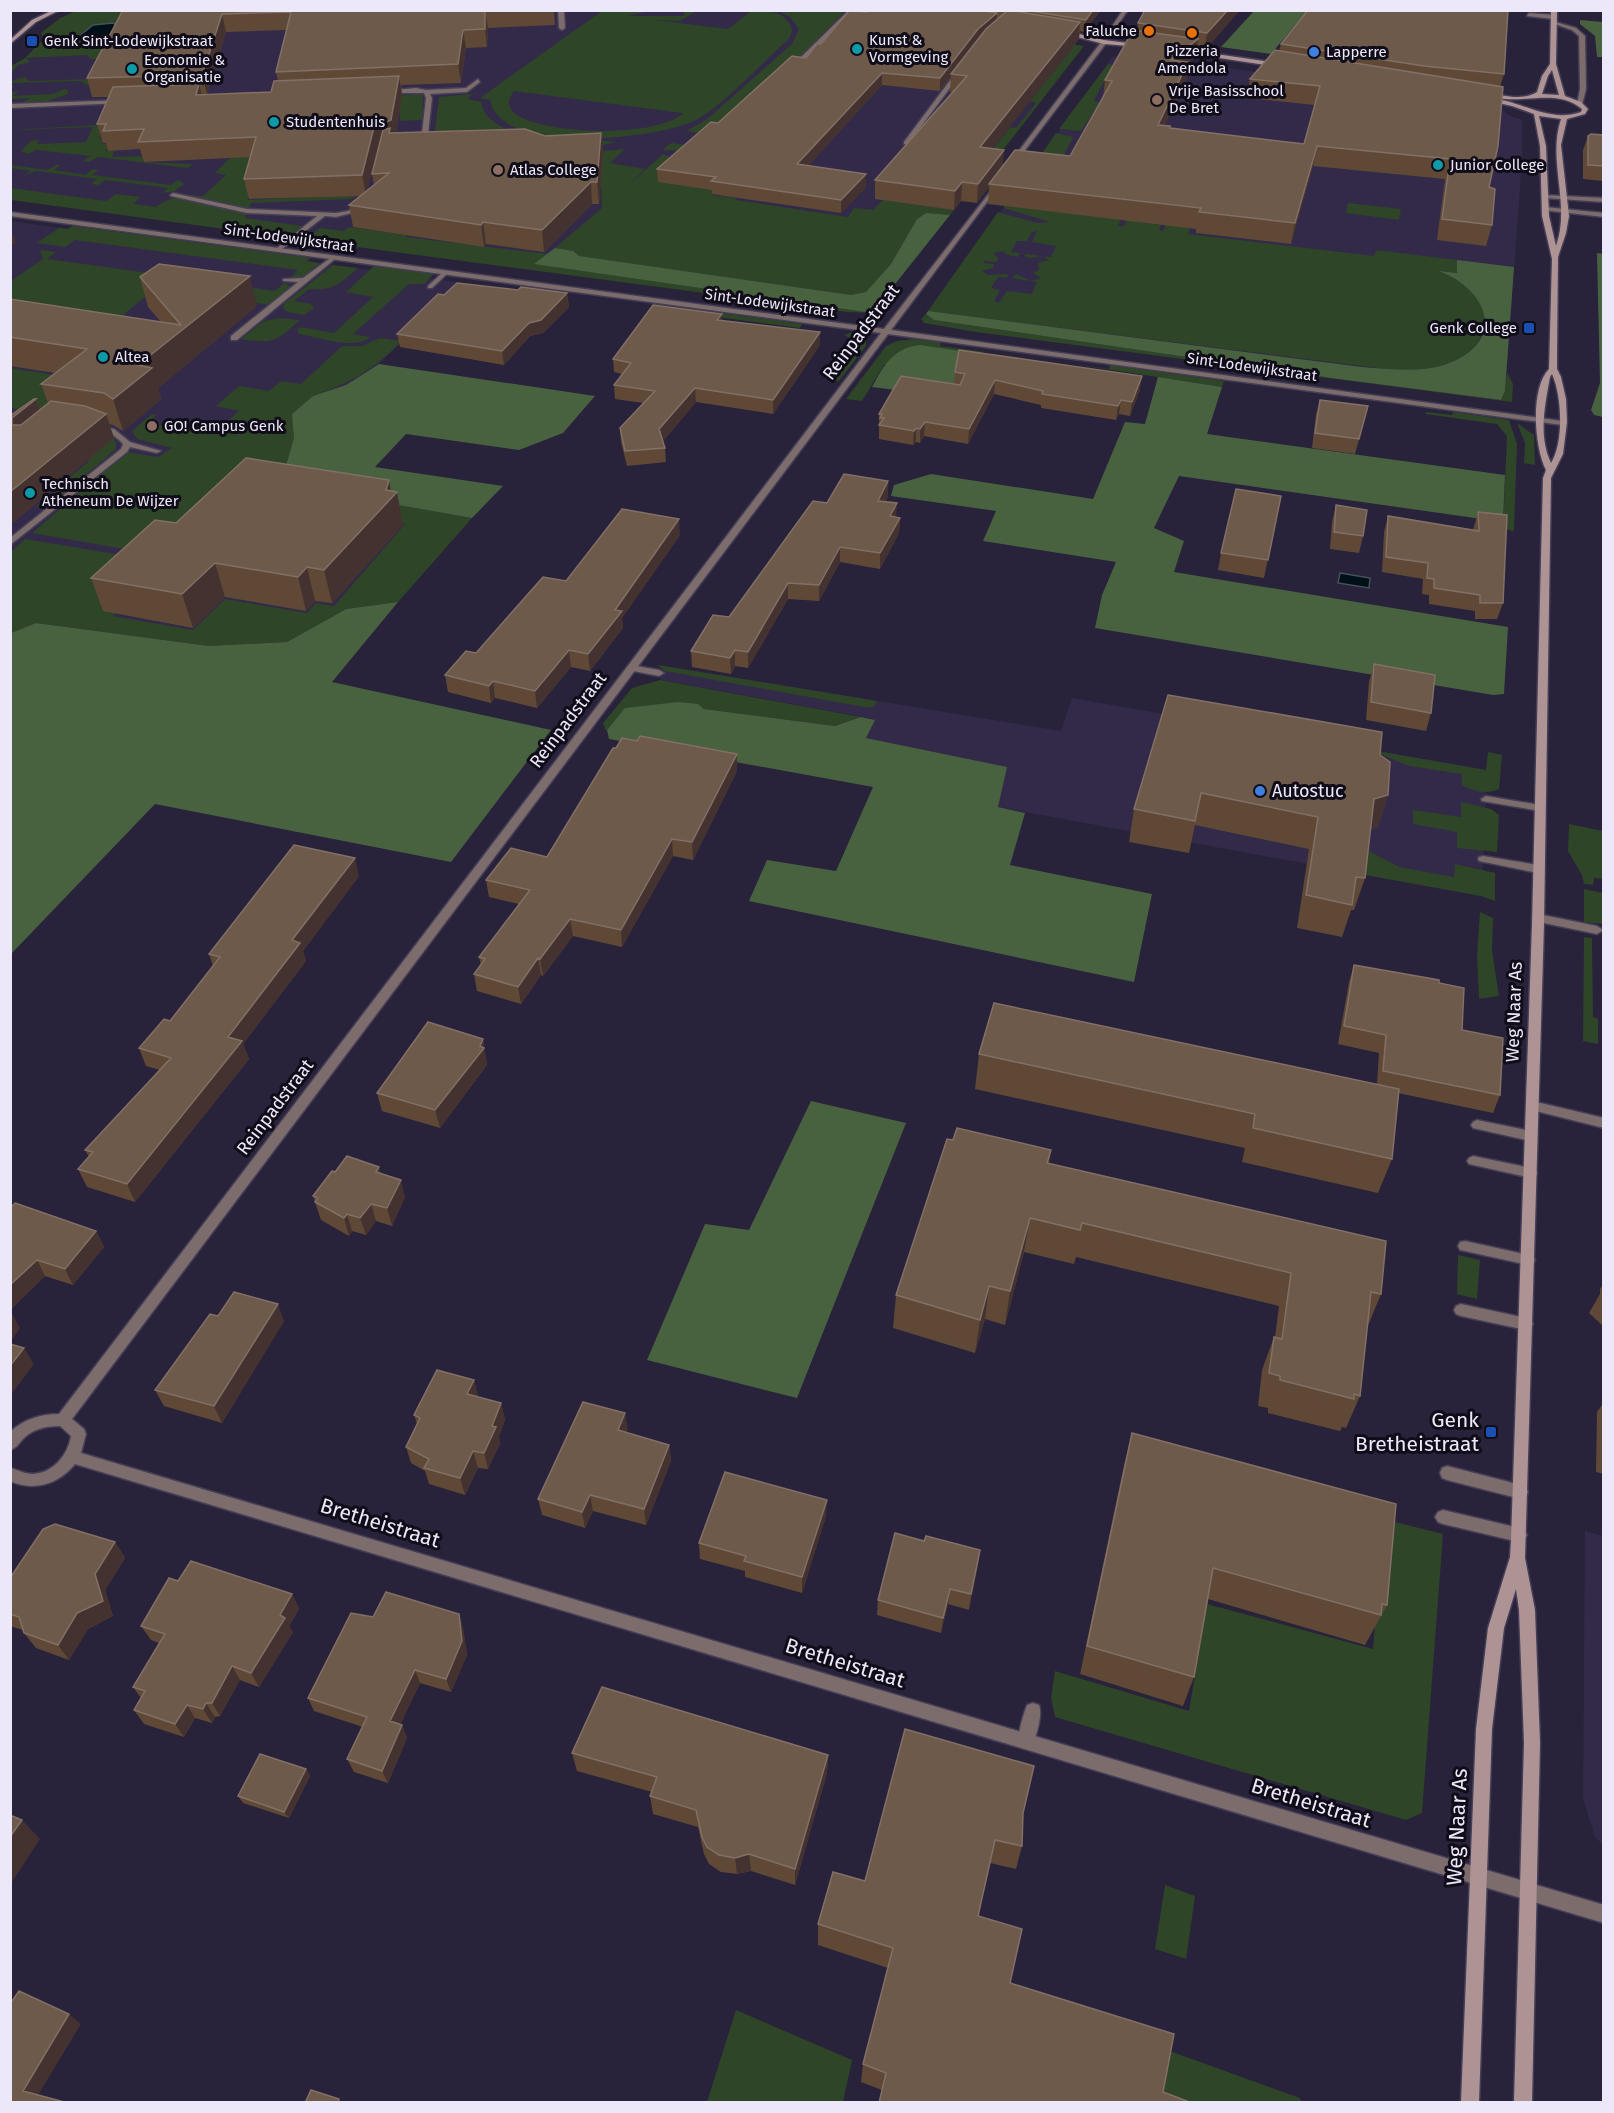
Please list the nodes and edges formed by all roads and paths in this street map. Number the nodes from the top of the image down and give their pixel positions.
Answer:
1 (58, 10) edge
2 (561, 10) edge
3 (852, 10) edge
4 (1126, 10) edge
5 (34, 12) dead end
6 (1529, 15) dead end
7 (1554, 16) edge
8 (33, 21) junction
9 (562, 28) dead end
10 (1063, 33) edge
11 (1111, 37) junction
12 (1100, 40) junction
13 (10, 43) edge
14 (1148, 46) edge
15 (1169, 49) edge
16 (967, 62) edge
17 (1553, 64) junction
18 (796, 65) edge
19 (1283, 66) edge
20 (478, 81) dead end
21 (380, 91) edge
22 (426, 92) junction
23 (1475, 93) edge
24 (1536, 95) junction
25 (1563, 97) junction
26 (1520, 98) junction
27 (1483, 99) edge
28 (126, 101) edge
29 (1580, 104) junction
30 (10, 106) edge
31 (1518, 106) junction
32 (1536, 115) junction
33 (1564, 118) junction
34 (404, 141) edge
35 (906, 143) edge
36 (1009, 169) edge
37 (1002, 178) edge
38 (173, 195) dead end
39 (1545, 196) junction
40 (1563, 196) junction
41 (370, 198) edge
42 (1604, 200) edge
43 (1545, 209) junction
44 (1564, 211) junction
45 (10, 214) edge
46 (324, 214) junction
47 (1604, 215) edge
48 (278, 250) junction
49 (1555, 256) junction
50 (333, 258) junction
51 (445, 273) junction
52 (285, 280) dead end
53 (304, 280) junction
54 (430, 287) dead end
55 (885, 332) junction
56 (234, 339) dead end
57 (1553, 369) junction
58 (1540, 419) junction
59 (1562, 423) junction
60 (91, 425) edge
61 (127, 444) junction
62 (157, 451) dead end
63 (1549, 468) junction
64 (10, 543) edge
65 (631, 668) junction
66 (659, 673) dead end
67 (1486, 799) dead end
68 (1540, 808) junction
69 (1483, 859) dead end
70 (1538, 869) junction
71 (1538, 918) junction
72 (1597, 930) dead end
73 (1532, 1106) junction
74 (1604, 1123) edge
75 (1477, 1125) dead end
76 (1531, 1136) junction
77 (1473, 1161) dead end
78 (1531, 1173) junction
79 (1465, 1246) dead end
80 (1528, 1260) junction
81 (1461, 1310) dead end
82 (1526, 1324) junction
83 (63, 1420) junction
84 (12, 1439) edge
85 (73, 1457) junction
86 (1447, 1473) dead end
87 (12, 1479) edge
88 (1521, 1492) junction
89 (1443, 1516) dead end
90 (1519, 1535) junction
91 (1518, 1557) junction
92 (1033, 1711) dead end
93 (1026, 1741) junction
94 (1477, 1876) junction
95 (1528, 1892) junction
96 (1604, 1914) edge
97 (1470, 2103) edge
98 (1523, 2103) edge

1 - 8 main road
2 - 9 street
3 - 18 street
4 - 11 street
5 - 8 main road
6 - 7 street
7 - 17 main road
7 - 29 street
8 - 13 main road
10 - 12 main road
11 - 12 main road
11 - 14 main road
12 - 36 street
15 - 19 main road
16 - 35 street
17 - 24 main road
17 - 25 main road
20 - 22 street
21 - 22 street
22 - 34 street
23 - 26 main road
24 - 25 main road
24 - 26 main road
25 - 29 main road
26 - 31 main road
27 - 31 main road
28 - 30 street
29 - 33 main road
31 - 32 main road
32 - 33 main road
32 - 39 main road, Weg Naar As
33 - 40 main road, Weg Naar As
37 - 55 street, Reinpadstraat
38 - 46 street
39 - 40 street
39 - 43 main road, Weg Naar As
40 - 42 street
40 - 44 main road, Weg Naar As
41 - 46 street
43 - 44 street
43 - 49 main road, Weg Naar As
44 - 47 street
44 - 49 main road, Weg Naar As
45 - 48 street, Sint-Lodewijkstraat
46 - 48 street
48 - 50 street, Sint-Lodewijkstraat
49 - 57 main road, Weg Naar As
50 - 51 street, Sint-Lodewijkstraat
50 - 53 street
51 - 54 street
51 - 55 street, Sint-Lodewijkstraat
52 - 53 street
53 - 56 street
55 - 58 street, Sint-Lodewijkstraat
55 - 65 street, Reinpadstraat
57 - 58 main road, Weg Naar As
57 - 59 main road, Weg Naar As
58 - 59 street, Sint-Lodewijkstraat
58 - 63 main road, Weg Naar As
59 - 63 main road, Weg Naar As
60 - 61 street
61 - 62 street
61 - 64 street
63 - 68 main road, Weg Naar As
65 - 66 street
65 - 83 street, Reinpadstraat
67 - 68 street
68 - 70 main road, Weg Naar As
69 - 70 street
70 - 71 main road, Weg Naar As
71 - 72 street
71 - 73 main road, Weg Naar As
73 - 74 street
73 - 76 main road, Weg Naar As
75 - 76 street
76 - 78 main road, Weg Naar As
77 - 78 street
78 - 80 main road, Weg Naar As
79 - 80 street
80 - 82 main road, Weg Naar As
81 - 82 street
82 - 88 main road, Weg Naar As
83 - 84 street
83 - 85 street
85 - 87 street
85 - 93 street, Bretheistraat
86 - 88 street
88 - 90 main road, Weg Naar As
89 - 90 street
90 - 91 main road, Weg Naar As
91 - 94 main road, Weg Naar As
91 - 95 main road, Weg Naar As
92 - 93 street
93 - 94 street, Bretheistraat
94 - 95 street, Bretheistraat
94 - 97 main road, Weg Naar As
95 - 96 street, Bretheistraat
95 - 98 main road, Weg Naar As

